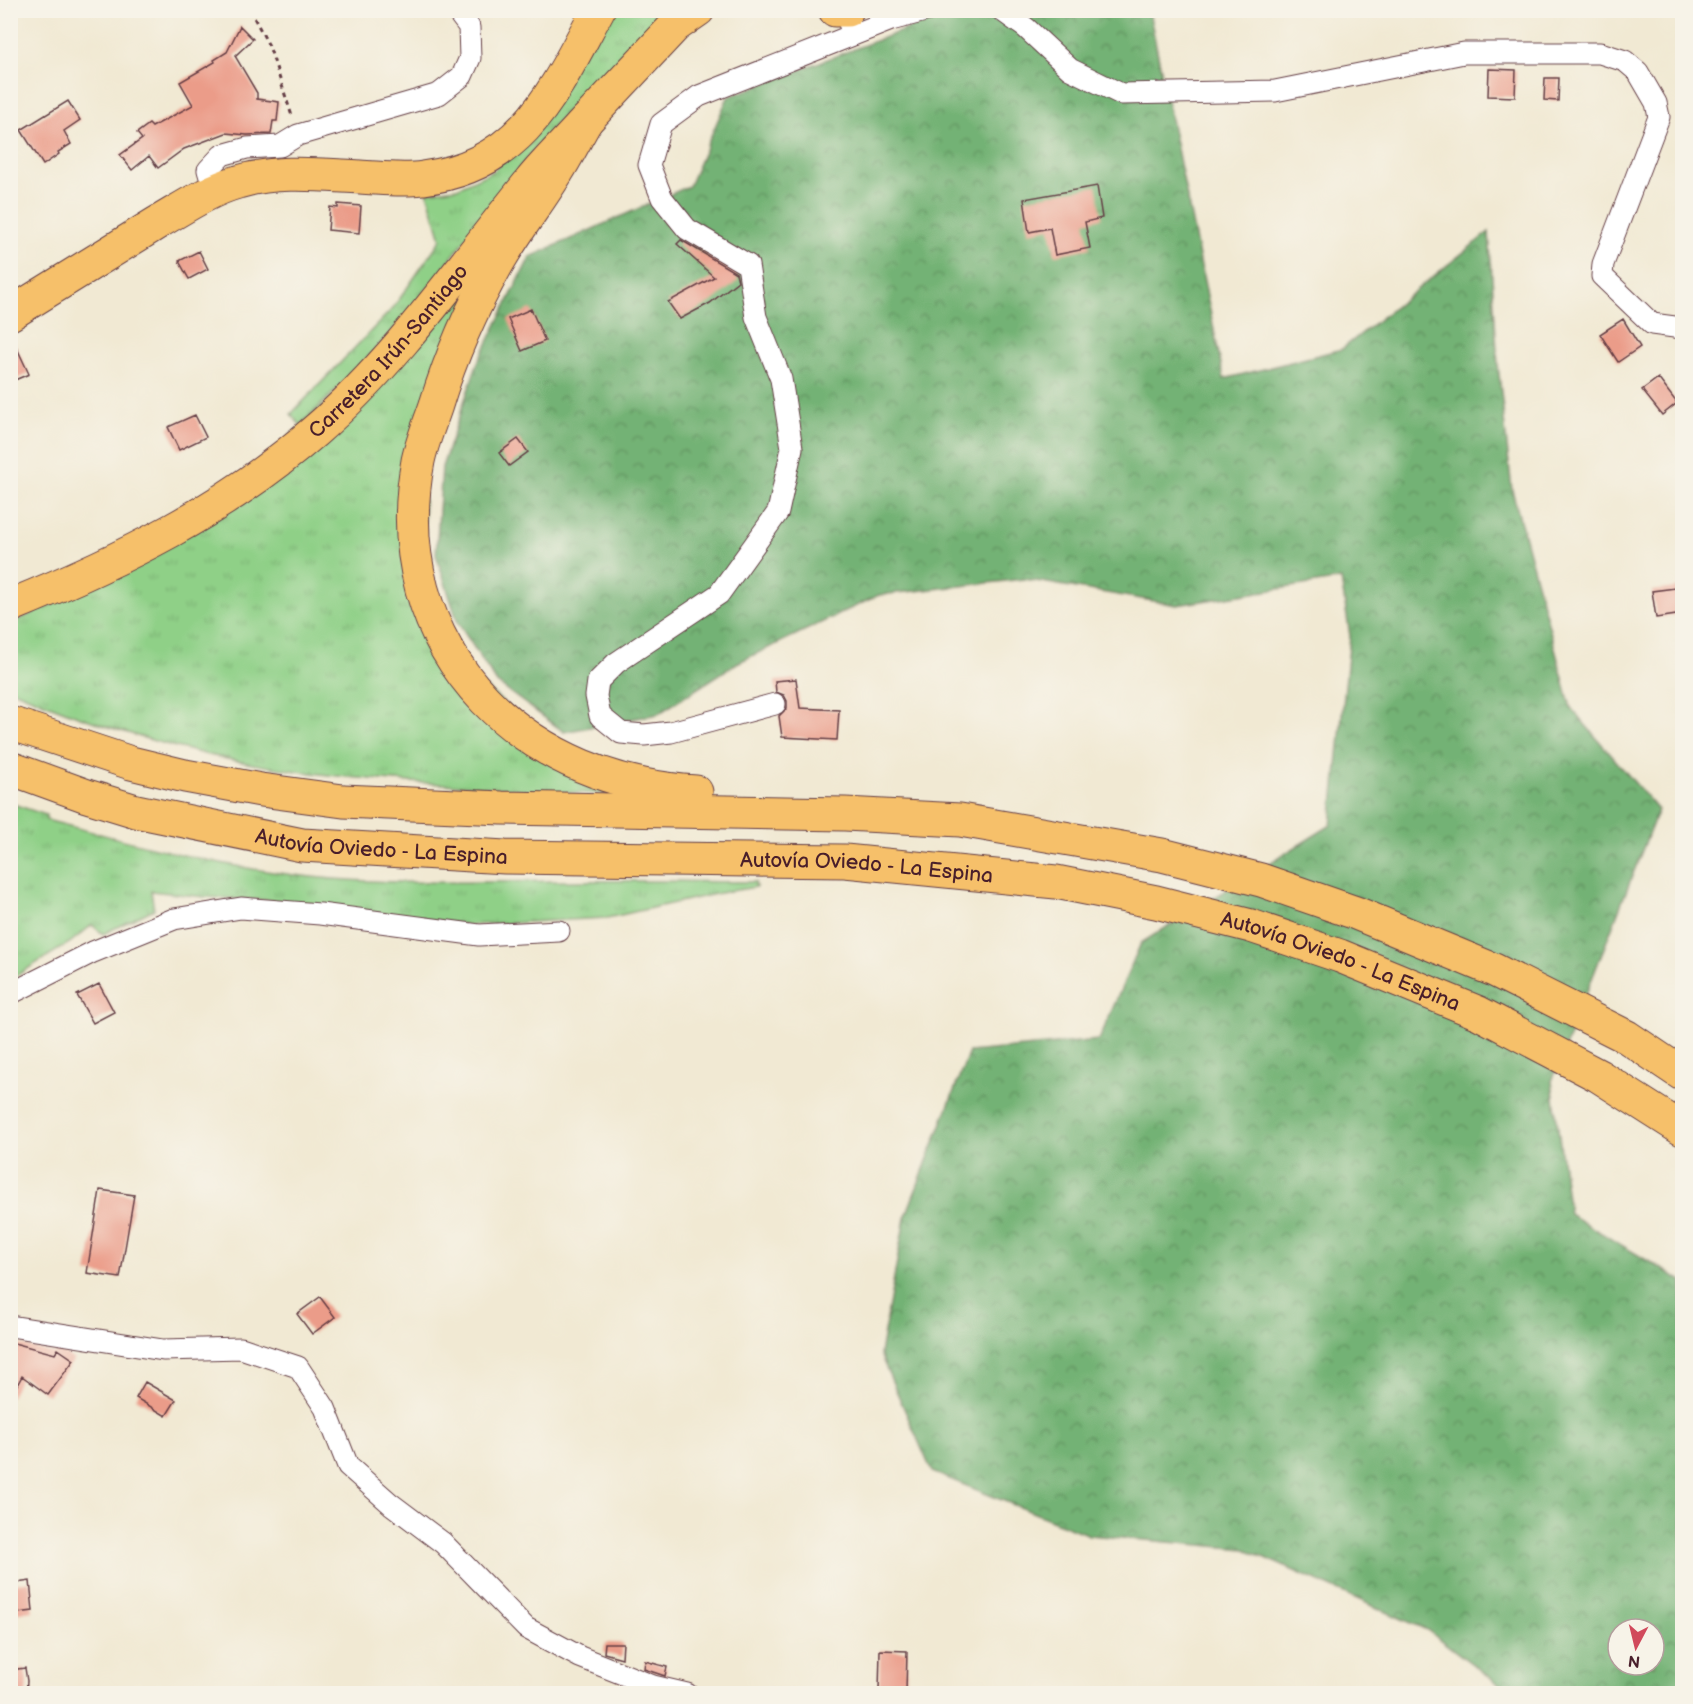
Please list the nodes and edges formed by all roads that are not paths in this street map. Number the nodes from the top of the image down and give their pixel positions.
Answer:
1 (456, 10) edge
2 (598, 10) edge
3 (698, 10) edge
4 (929, 10) edge
5 (1001, 10) edge
6 (845, 17) edge
7 (586, 121) junction
8 (214, 191) junction
9 (10, 314) edge
10 (1683, 328) edge
11 (10, 606) edge
12 (775, 704) dead end
13 (10, 723) edge
14 (10, 768) edge
15 (10, 790) edge
16 (960, 820) junction
17 (505, 857) junction
18 (559, 931) dead end
19 (10, 994) edge
20 (1683, 1074) edge
21 (1683, 1129) edge
22 (10, 1326) edge
23 (687, 1694) edge

1 - 8 street
2 - 8 highway
3 - 7 highway, Carretera Irún-Santiago
4 - 6 street
5 - 10 street
6 - 12 street
7 - 11 highway, Carretera Irún-Santiago
7 - 16 highway
8 - 9 highway
13 - 16 highway, Autovía Oviedo - La Espina
14 - 17 highway, Autovía Oviedo - La Espina
15 - 17 highway
16 - 20 highway, Autovía Oviedo - La Espina
17 - 21 highway, Autovía Oviedo - La Espina
18 - 19 street
22 - 23 street

